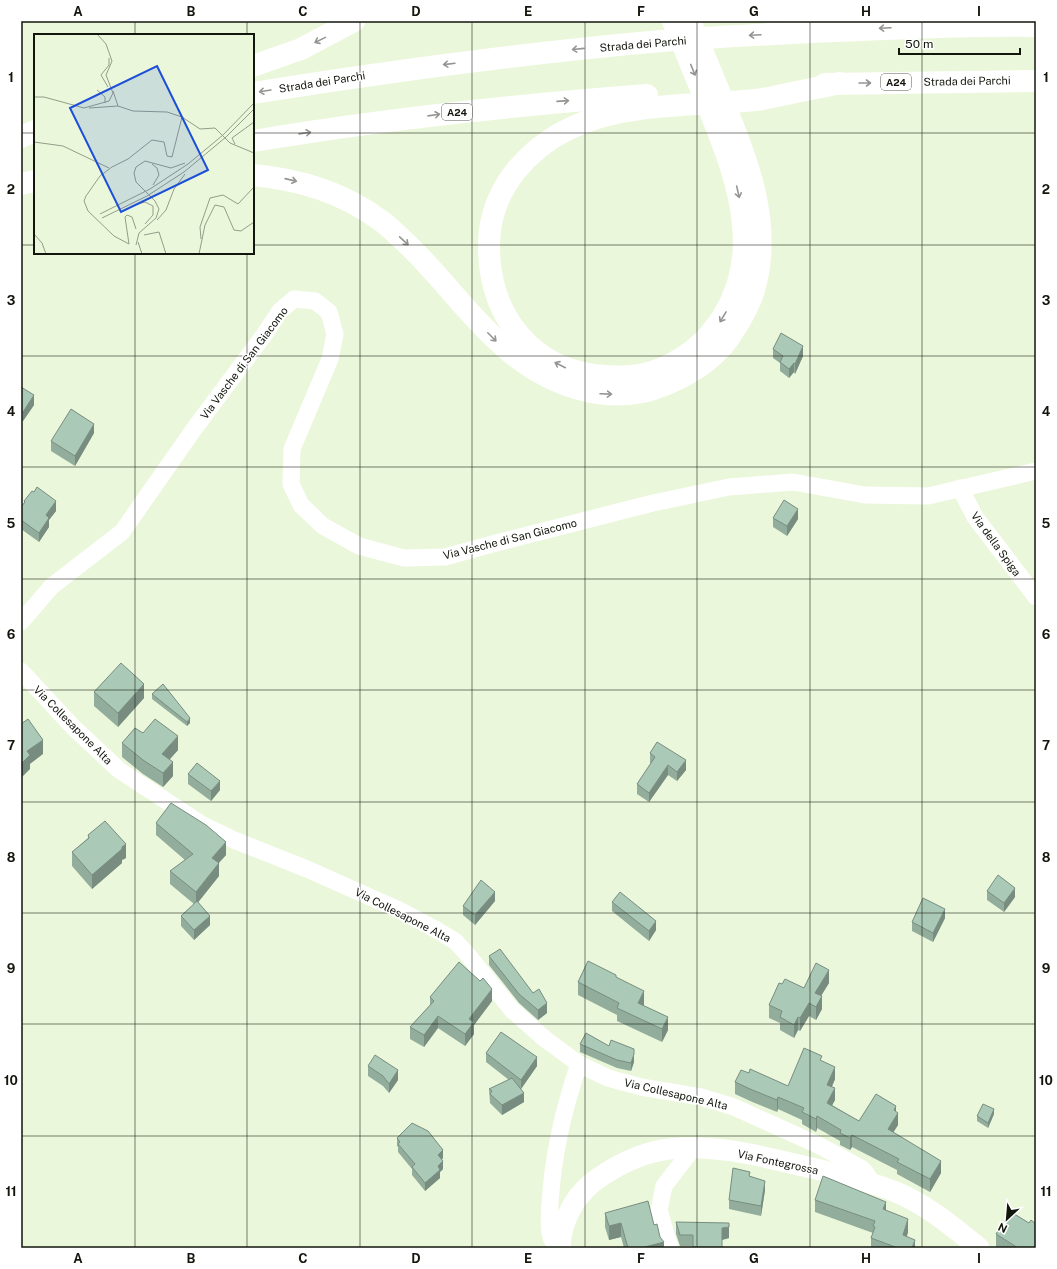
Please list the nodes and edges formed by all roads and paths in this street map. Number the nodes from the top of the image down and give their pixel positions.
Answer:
1 (354, 21) edge
2 (673, 21) edge
3 (690, 21) edge
4 (991, 21) edge
5 (1012, 25) junction
6 (1036, 26) edge
7 (254, 66) edge
8 (1036, 81) edge
9 (254, 93) edge
10 (661, 100) junction
11 (34, 131) edge
12 (34, 135) edge
13 (21, 138) edge
14 (254, 141) edge
15 (254, 174) edge
16 (34, 182) edge
17 (21, 184) edge
18 (34, 196) edge
19 (21, 199) edge
20 (1036, 471) edge
21 (960, 488) junction
22 (1036, 598) edge
23 (21, 622) edge
24 (21, 672) edge
25 (578, 1064) junction
26 (694, 1148) junction
27 (872, 1183) junction
28 (561, 1246) edge
29 (670, 1248) edge
30 (979, 1248) edge

1 -> 7 highway
2 -> 10 highway
15 -> 3 highway
4 - 5 highway
5 - 6 highway, Strada dei Parchi
5 -> 9 highway, Strada dei Parchi
10 -> 8 highway, Strada dei Parchi / A24
14 -> 10 highway, Strada dei Parchi / A24
11 - 13 highway
12 - 13 highway
16 - 17 highway
18 - 19 highway
20 - 21 street, Via Vasche di San Giacomo
21 - 22 street, Via della Spiga
21 - 23 street, Via Vasche di San Giacomo
24 - 25 street, Via Collesapone Alta
25 - 27 street, Via Collesapone Alta
25 - 28 street
26 - 27 street, Via Fontegrossa
26 - 28 street, Via Fontegrossa
26 - 29 street
27 - 30 street, Via Fontegrossa

